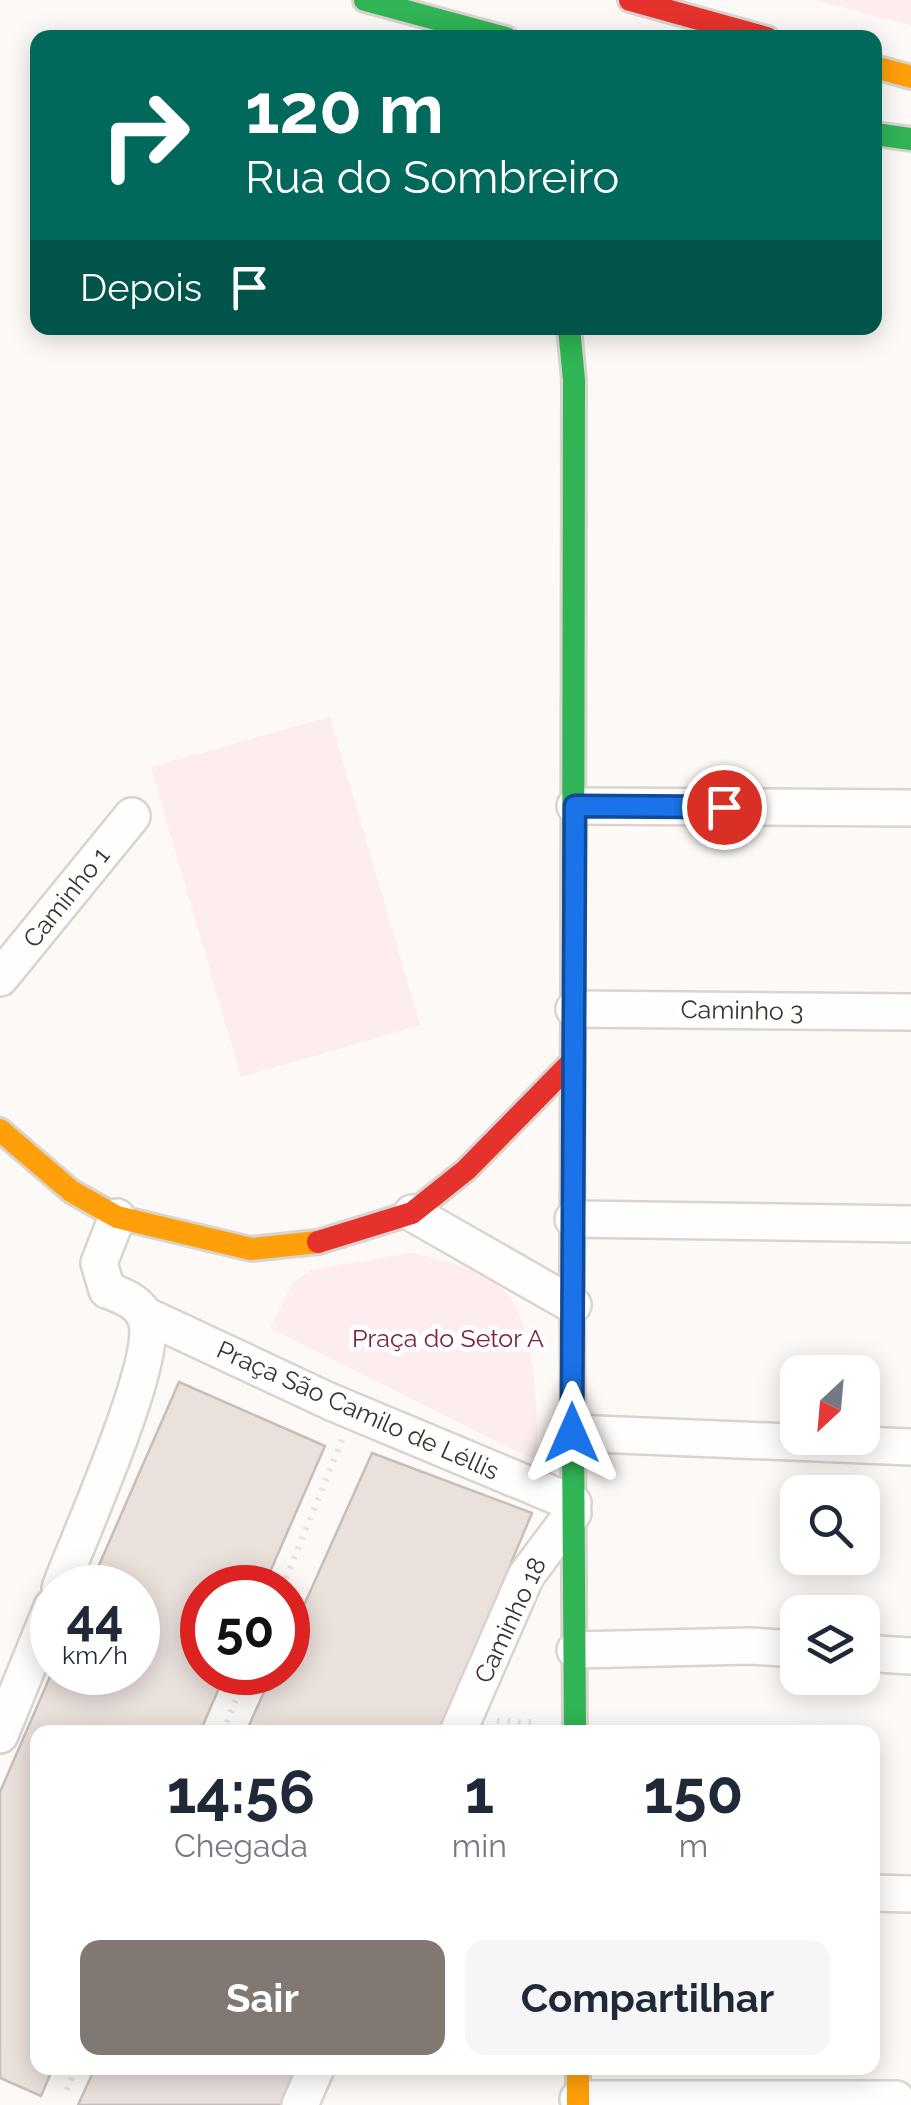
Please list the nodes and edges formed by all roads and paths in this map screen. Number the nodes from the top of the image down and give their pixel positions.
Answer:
1 (630, 0) edge
2 (373, 2) edge
3 (409, 30) edge
4 (476, 30) edge
5 (738, 30) edge
6 (882, 69) edge
7 (911, 77) edge
8 (882, 135) edge
9 (911, 140) edge
10 (569, 335) edge
11 (584, 335) edge
12 (574, 366) junction
13 (575, 806) junction
14 (911, 808) edge
15 (132, 816) dead end
16 (0, 978) edge
17 (574, 1009) junction
18 (911, 1012) edge
19 (572, 1061) junction
20 (0, 1130) edge
21 (412, 1213) junction
22 (117, 1217) junction
23 (573, 1218) junction
24 (911, 1224) edge
25 (573, 1305) junction
26 (144, 1316) junction
27 (356, 1412) junction
28 (572, 1433) junction
29 (911, 1447) edge
30 (573, 1508) junction
31 (69, 1565) edge
32 (292, 1565) edge
33 (780, 1648) edge
34 (575, 1650) junction
35 (880, 1655) edge
36 (911, 1656) edge
37 (30, 1661) edge
38 (238, 1695) edge
39 (226, 1725) edge
40 (461, 1725) edge
41 (575, 1725) edge
42 (0, 1735) edge
43 (880, 1893) edge
44 (911, 1894) edge
45 (73, 2075) edge
46 (313, 2075) edge
47 (67, 2090) dead end
48 (578, 2090) edge
49 (896, 2100) dead end
50 (300, 2105) edge

1 - 5 main road
2 - 3 main road
2 - 4 main road
6 - 7 main road
8 - 9 main road
10 - 12 main road
11 - 12 main road
12 - 13 main road
13 - 14 street
13 - 17 main road
15 - 16 street, Caminho 1
17 - 18 street, Caminho 3
17 - 19 main road
19 - 21 main road
19 - 23 main road
20 - 22 main road
21 - 22 main road
21 - 25 street
22 - 26 street, Praça São Camilo de Léllis
23 - 24 street
23 - 25 main road
25 - 28 main road
26 - 27 street, Praça São Camilo de Léllis
26 - 31 street
27 - 30 street, Praça São Camilo de Léllis
27 - 32 path
28 - 29 street
28 - 30 main road
30 - 34 main road
30 - 40 street, Caminho 18
33 - 34 street
34 - 41 main road
35 - 36 street
37 - 42 street
38 - 39 path
43 - 44 street
45 - 47 path
46 - 50 street
48 - 49 street

